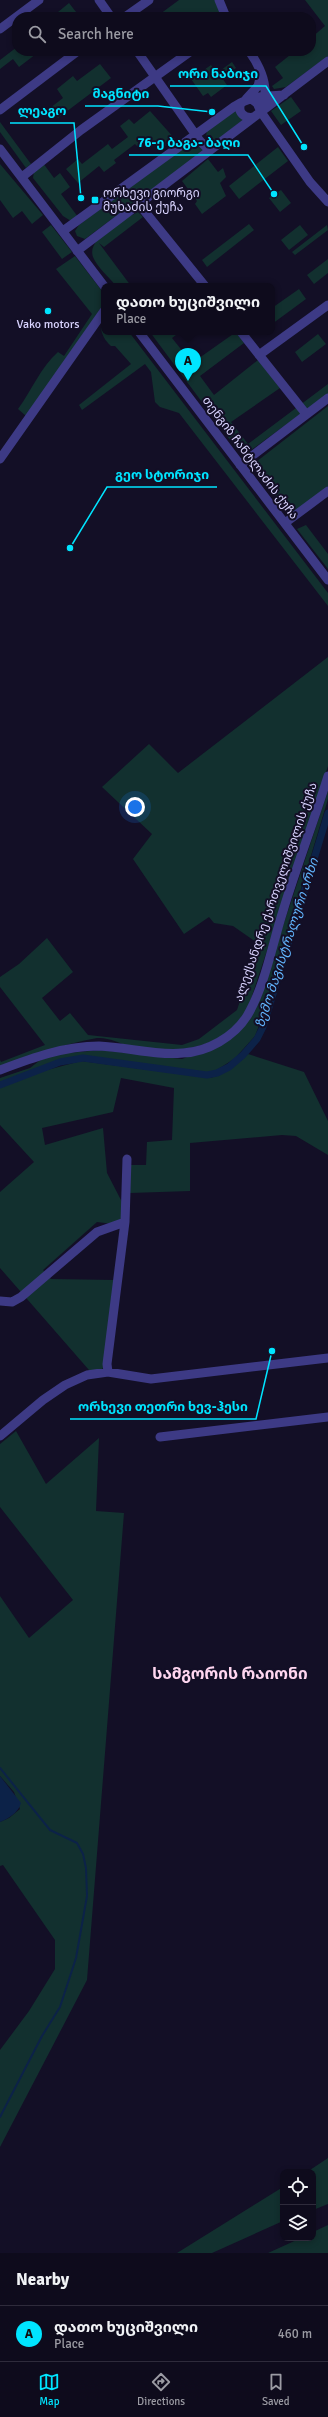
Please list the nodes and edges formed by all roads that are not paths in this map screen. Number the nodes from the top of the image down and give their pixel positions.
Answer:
1 (39, 0) edge
2 (99, 0) edge
3 (149, 0) edge
4 (219, 0) edge
5 (23, 12) edge
6 (107, 12) edge
7 (132, 12) edge
8 (224, 12) edge
9 (12, 21) edge
10 (0, 30) edge
11 (71, 56) edge
12 (141, 56) edge
13 (184, 56) edge
14 (252, 56) edge
15 (328, 62) edge
16 (261, 74) junction
17 (155, 76) junction
18 (284, 95) junction
19 (265, 96) junction
20 (246, 100) junction
21 (0, 110) edge
22 (257, 114) junction
23 (196, 134) junction
24 (0, 149) edge
25 (209, 150) junction
26 (22, 177) junction
27 (328, 202) edge
28 (138, 203) junction
29 (63, 231) junction
30 (77, 250) junction
31 (102, 283) edge
32 (202, 283) edge
33 (328, 305) edge
34 (101, 315) edge
35 (141, 335) edge
36 (243, 335) edge
37 (259, 355) junction
38 (328, 398) edge
39 (306, 414) junction
40 (0, 459) edge
41 (240, 465) junction
42 (328, 491) edge
43 (285, 523) junction
44 (328, 580) edge
45 (328, 776) edge
46 (0, 1070) edge
47 (127, 1159) dead end
48 (124, 1222) junction
49 (0, 1301) edge
50 (328, 1358) edge
51 (108, 1372) junction
52 (328, 1417) edge
53 (0, 1436) edge
54 (160, 1437) dead end

1 - 5 street
2 - 6 street
3 - 7 street
4 - 8 street
9 - 10 street
11 - 21 street
12 - 17 street
13 - 17 street
14 - 16 street
15 - 18 street
16 - 19 street
16 - 20 street
17 - 23 street
17 - 26 street
18 - 19 street
18 - 22 street
19 - 20 street
19 - 22 street
20 - 22 street
20 - 22 street
20 - 23 street
22 - 25 street
22 - 27 street
23 - 25 street
23 - 29 street
24 - 26 street
25 - 28 street
26 - 29 street
28 - 30 street
28 - 32 street
29 - 30 street
30 - 31 street
33 - 37 street
34 - 40 street
35 - 41 street, თენგიზ ჩანტლაძის ქუჩა
36 - 37 street
37 - 39 street
38 - 39 street
39 - 41 street
41 - 43 street, თენგიზ ჩანტლაძის ქუჩა
42 - 43 street
43 - 44 street, თენგიზ ჩანტლაძის ქუჩა
45 - 46 street, ალექსანდრე ქართველიშვილის ქუჩა
47 - 48 street
48 - 49 street
48 - 51 street
50 - 51 street
51 - 53 street
52 - 54 street

